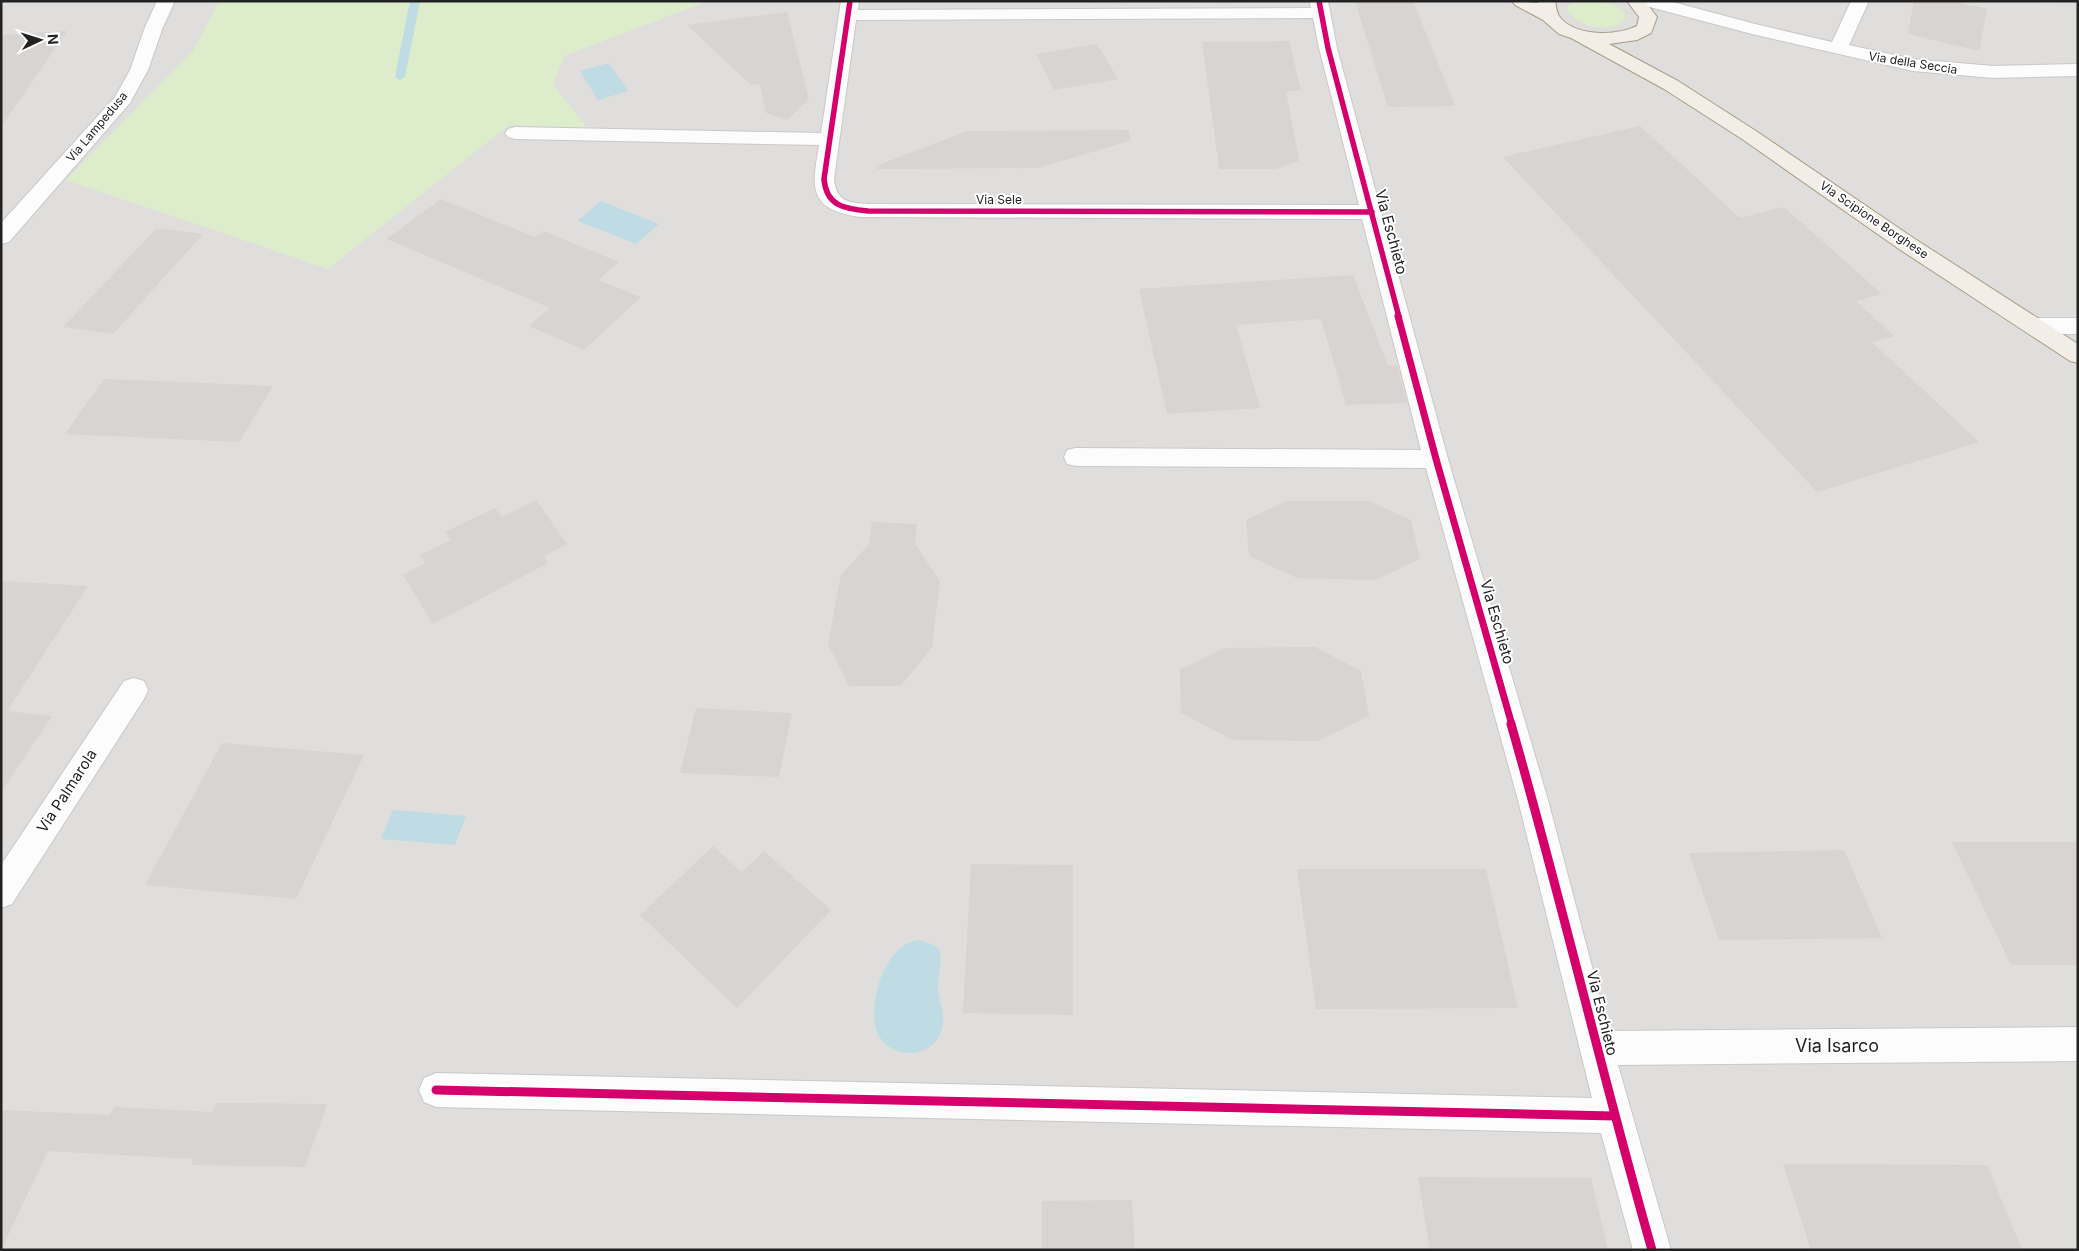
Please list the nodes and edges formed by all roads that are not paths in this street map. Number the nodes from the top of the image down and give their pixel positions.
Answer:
1 (166, 1) edge
2 (1520, 1) edge
3 (1636, 1) edge
4 (1648, 1) edge
5 (1860, 1) edge
6 (1320, 7) edge
7 (849, 8) edge
8 (1547, 9) edge
9 (1642, 29) junction
10 (1752, 29) junction
11 (1578, 34) junction
12 (1838, 49) junction
13 (2078, 70) edge
14 (1671, 85) junction
15 (515, 133) dead end
16 (829, 138) junction
17 (1, 207) edge
18 (27, 208) junction
19 (1372, 212) junction
20 (1, 237) edge
21 (2034, 326) junction
22 (2078, 326) edge
23 (2078, 355) edge
24 (1076, 457) dead end
25 (1436, 459) junction
26 (134, 690) dead end
27 (1, 893) edge
28 (2078, 1044) edge
29 (1597, 1048) junction
30 (436, 1090) dead end
31 (1614, 1116) junction
32 (1652, 1250) edge

1 - 18 street, Via Lampedusa
2 - 8 main road
3 - 9 main road, Via Scipione Borghese
4 - 10 street, Via della Seccia
5 - 12 street
6 - 7 street
6 - 19 street, Via Eschieto
7 - 16 street, Via Sele
8 - 11 main road
9 - 10 street, Via della Seccia
9 - 11 main road
9 - 14 main road, Via Scipione Borghese
10 - 12 street, Via della Seccia
11 - 14 main road, Via Scipione Borghese
12 - 13 street, Via della Seccia
14 - 21 main road, Via Scipione Borghese
15 - 16 street
16 - 19 street, Via Sele
17 - 18 street
18 - 20 street, Via Lampedusa
19 - 25 street, Via Eschieto
21 - 22 street
21 - 23 main road, Via Scipione Borghese
24 - 25 street
25 - 29 street, Via Eschieto
26 - 27 street, Via Palmarola
28 - 29 street, Via Isarco
29 - 31 street, Via Eschieto
30 - 31 street
31 - 32 street, Via Eschieto

